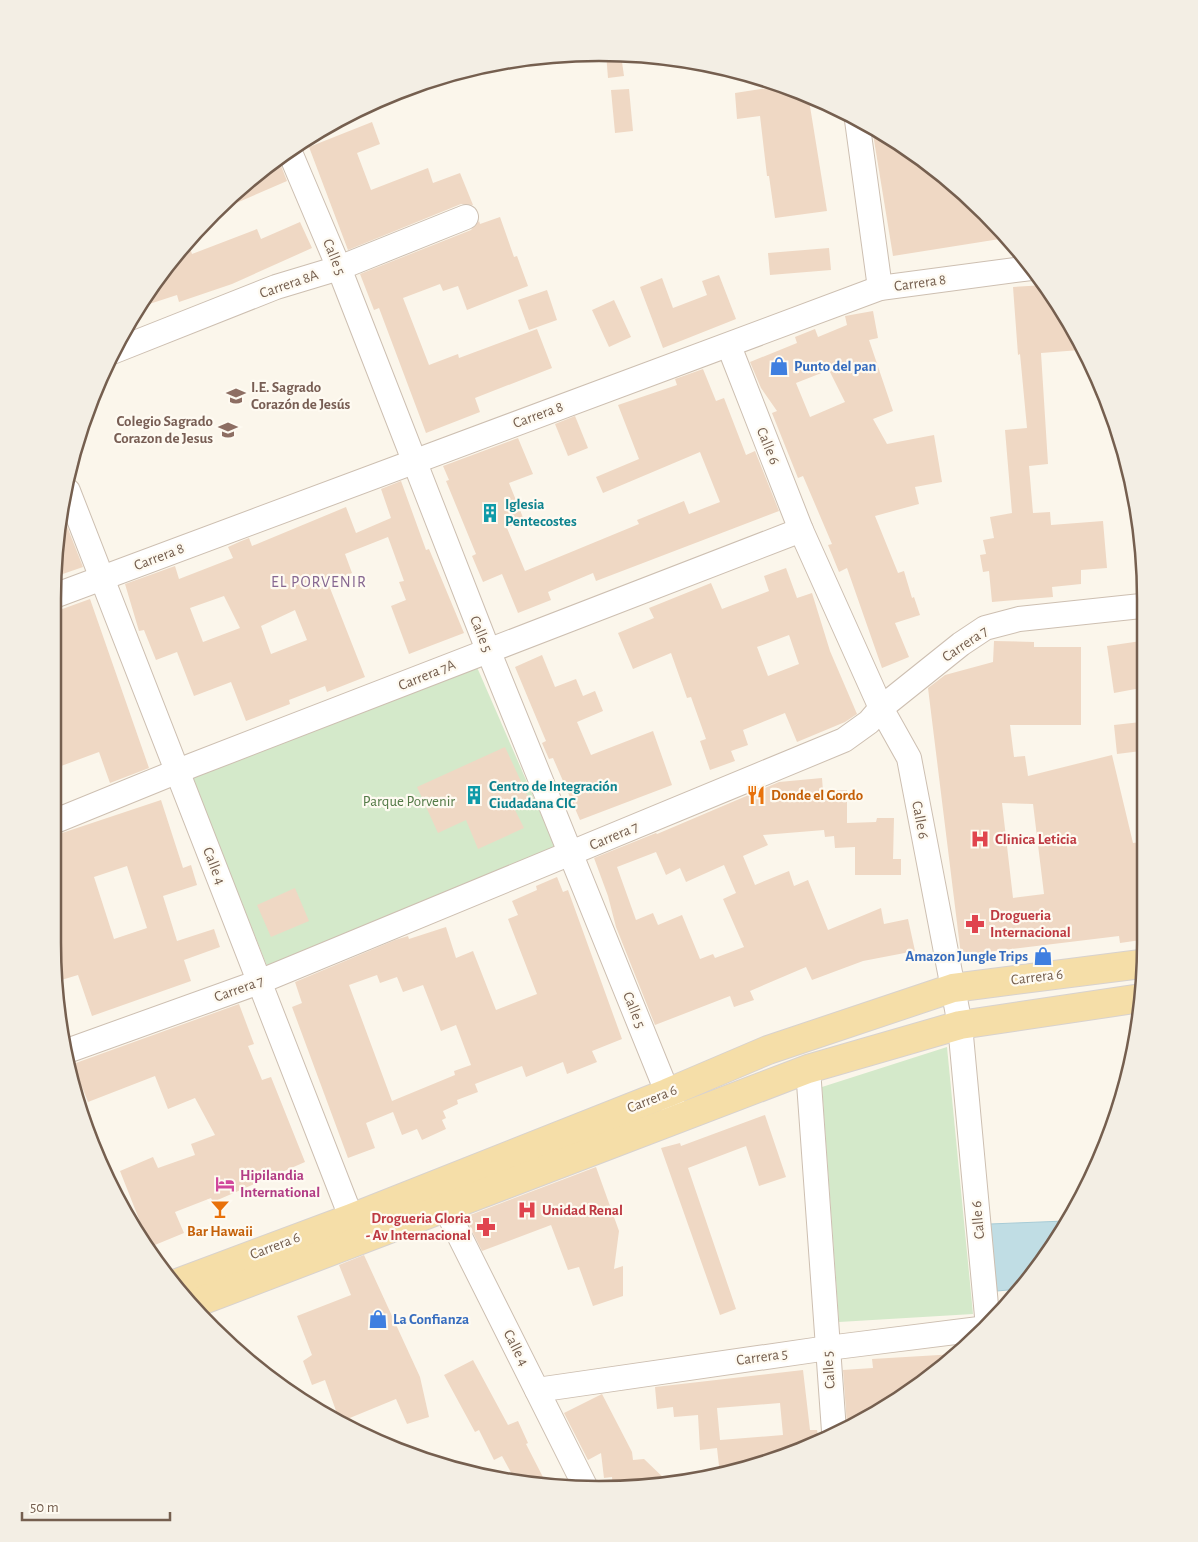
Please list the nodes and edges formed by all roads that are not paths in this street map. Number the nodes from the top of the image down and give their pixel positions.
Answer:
1 (858, 128) edge
2 (292, 158) edge
3 (466, 217) dead end
4 (338, 268) junction
5 (1024, 269) edge
6 (880, 288) junction
7 (729, 346) junction
8 (124, 347) edge
9 (412, 461) junction
10 (71, 499) edge
11 (802, 530) junction
12 (102, 579) junction
13 (61, 593) edge
14 (1137, 606) edge
15 (488, 650) junction
16 (881, 708) junction
17 (177, 771) junction
18 (61, 819) edge
19 (571, 854) junction
20 (1136, 965) edge
21 (259, 982) junction
22 (953, 988) junction
23 (1134, 999) edge
24 (960, 1025) junction
25 (72, 1050) edge
26 (808, 1069) junction
27 (667, 1093) junction
28 (677, 1118) junction
29 (446, 1209) junction
30 (356, 1229) junction
31 (182, 1282) edge
32 (198, 1302) edge
33 (986, 1316) edge
34 (973, 1329) edge
35 (828, 1348) junction
36 (538, 1390) junction
37 (834, 1427) edge
38 (582, 1481) edge

1 - 6 street
2 - 4 street, Calle 5
3 - 4 street, Carrera 8A
4 - 8 street, Carrera 8A
4 - 9 street, Calle 5
5 - 6 street, Carrera 8
6 - 7 street, Carrera 8
7 - 9 street, Carrera 8
7 - 11 street, Calle 6
9 - 12 street, Carrera 8
9 - 15 street, Calle 5
10 - 12 street, Calle 4
11 - 15 street, Carrera 7A
11 - 16 street, Calle 6
12 - 13 street, Carrera 8
12 - 17 street, Calle 4
14 - 16 street, Carrera 7
15 - 17 street, Carrera 7A
15 - 19 street, Calle 5
16 - 19 street, Carrera 7
16 - 22 street, Calle 6
17 - 18 street, Carrera 7A
17 - 21 street, Calle 4
19 - 21 street, Carrera 7
19 - 27 street, Calle 5
20 - 22 main road, Carrera 6
21 - 25 street, Carrera 7
21 - 30 street, Calle 4
22 - 24 street, Calle 6
22 - 27 main road, Carrera 6
23 - 24 main road, Carrera 6
24 - 26 main road, Carrera 6
24 - 33 street, Calle 6
26 - 28 main road, Carrera 6
26 - 35 street, Calle 5
27 - 28 street, Calle 5
27 - 30 main road, Carrera 6
28 - 29 main road, Carrera 6
29 - 30 main road, Carrera 6
29 - 36 street, Calle 4
30 - 31 main road, Carrera 6
30 - 32 main road, Carrera 6
34 - 35 street, Carrera 5
35 - 36 street, Carrera 5
35 - 37 street, Calle 5
36 - 38 street, Calle 4

